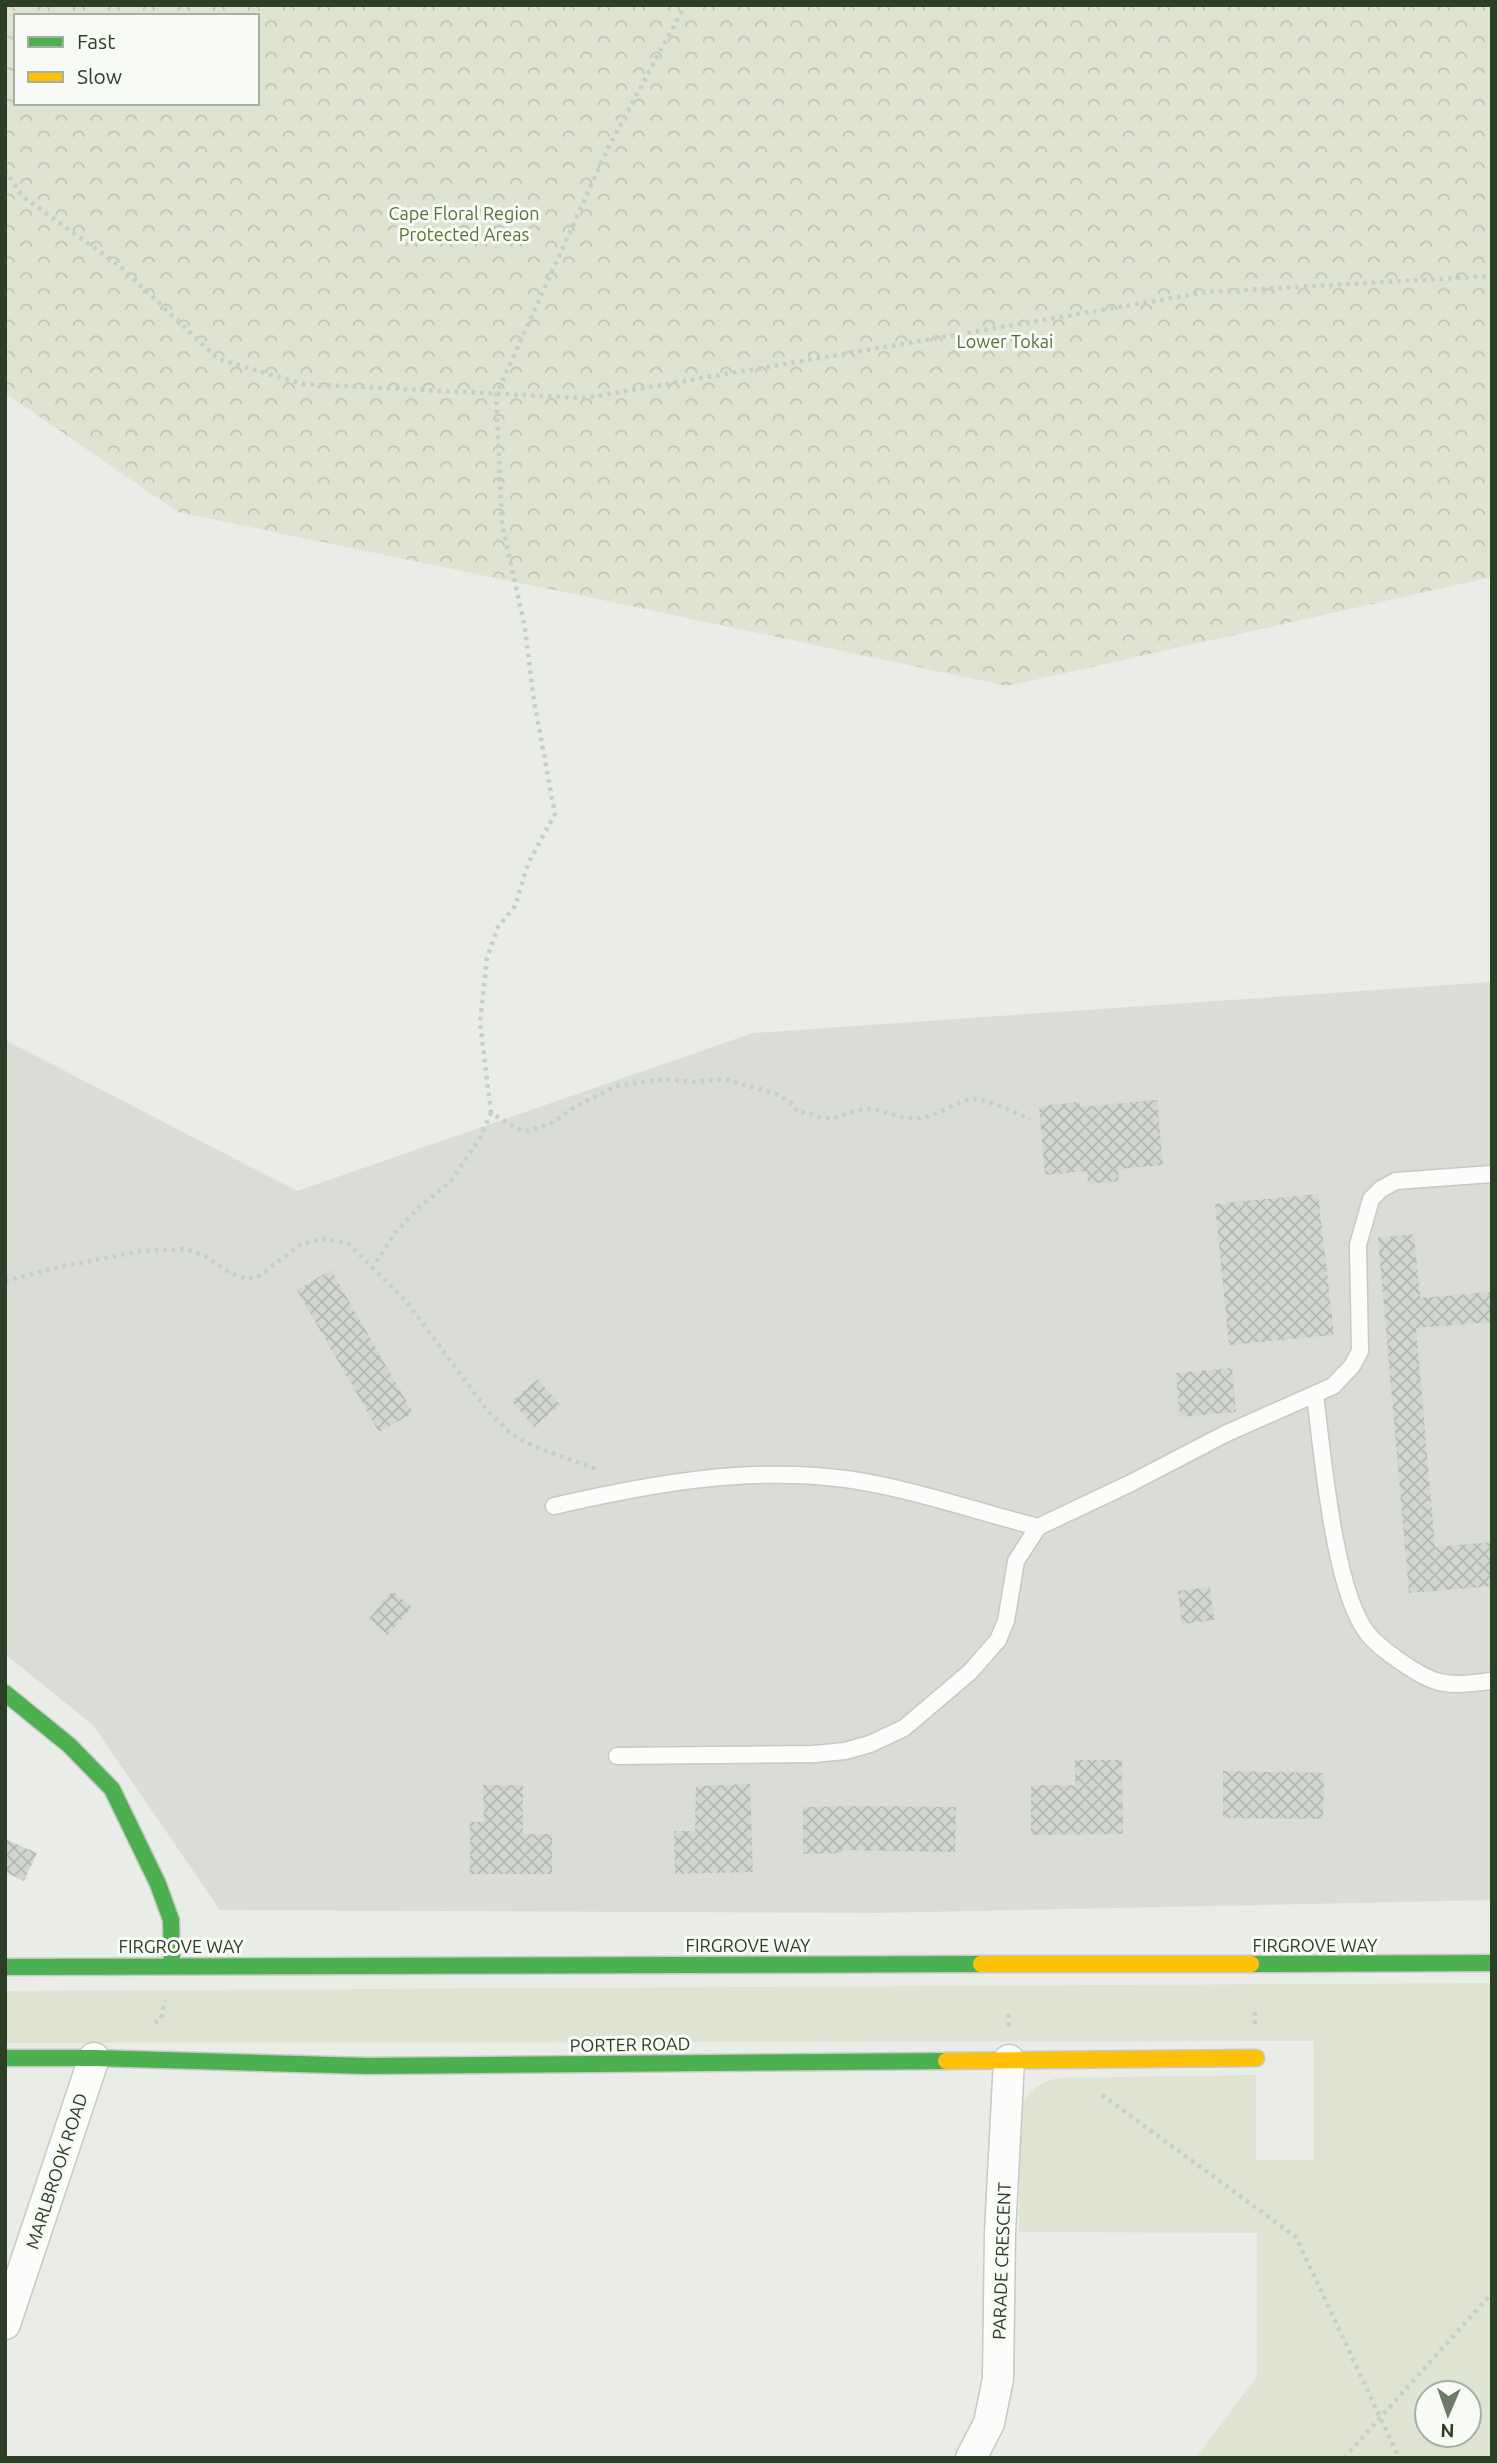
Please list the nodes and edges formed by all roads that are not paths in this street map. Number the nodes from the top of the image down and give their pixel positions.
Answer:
1 (1492, 1174) edge
2 (1315, 1394) junction
3 (554, 1506) dead end
4 (1038, 1527) junction
5 (1492, 1681) edge
6 (5, 1693) edge
7 (617, 1756) dead end
8 (1492, 1964) edge
9 (172, 1965) junction
10 (5, 1967) edge
11 (5, 2058) edge
12 (93, 2058) junction
13 (1256, 2058) dead end
14 (1009, 2060) junction
15 (5, 2324) edge
16 (971, 2458) edge

1 - 2 lane
2 - 4 lane
2 - 5 lane
3 - 4 lane
4 - 7 lane
6 - 9 street
8 - 9 street, FIRGROVE WAY
9 - 10 street, FIRGROVE WAY
11 - 12 street, PORTER ROAD
12 - 14 street, PORTER ROAD
12 - 15 street, MARLBROOK ROAD
13 - 14 street, PORTER ROAD
14 - 16 street, PARADE CRESCENT

